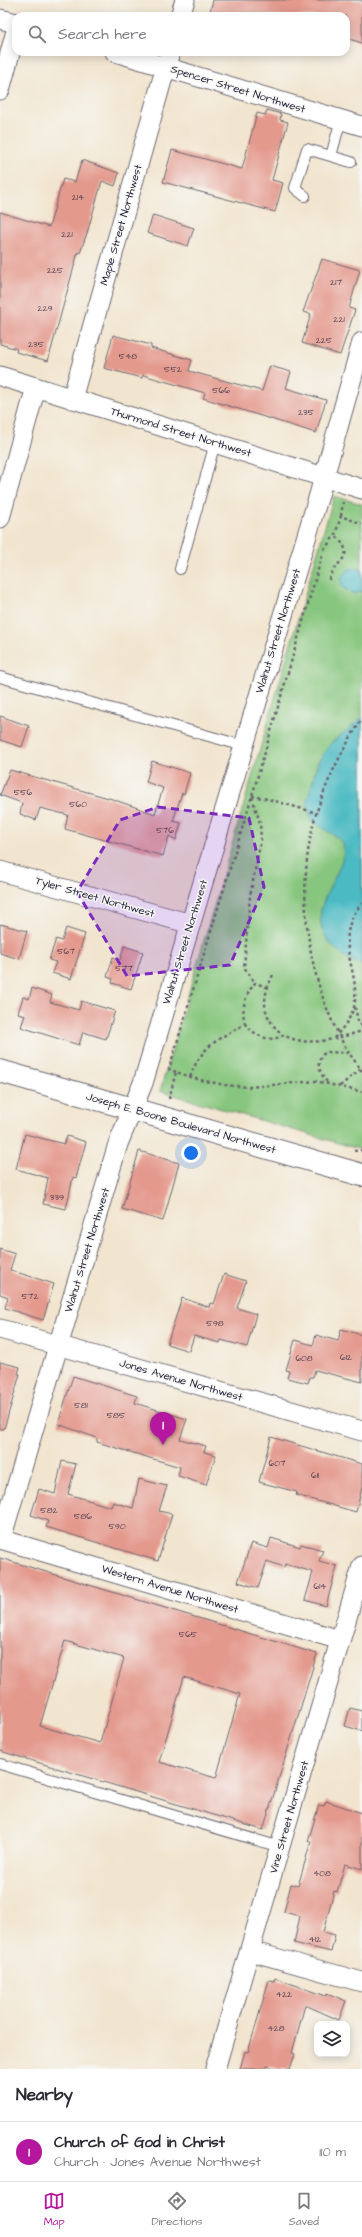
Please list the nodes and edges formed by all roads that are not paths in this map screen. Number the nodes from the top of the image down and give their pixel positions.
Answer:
1 (185, 0) edge
2 (181, 12) edge
3 (0, 19) edge
4 (12, 22) edge
5 (12, 46) edge
6 (142, 56) edge
7 (168, 60) edge
8 (0, 90) edge
9 (340, 119) junction
10 (362, 126) edge
11 (330, 156) junction
12 (351, 162) dead end
13 (305, 196) dead end
14 (362, 342) edge
15 (0, 376) edge
16 (36, 387) junction
17 (72, 399) junction
18 (215, 443) junction
19 (324, 477) junction
20 (362, 489) edge
21 (0, 518) edge
22 (180, 569) dead end
23 (0, 677) edge
24 (244, 746) junction
25 (0, 871) edge
26 (191, 924) junction
27 (0, 1071) edge
28 (133, 1109) junction
29 (362, 1175) edge
30 (0, 1329) edge
31 (58, 1346) junction
32 (362, 1431) edge
33 (1, 1539) edge
34 (362, 1566) edge
35 (340, 1640) junction
36 (0, 1764) edge
37 (280, 1847) junction
38 (250, 1951) junction
39 (362, 1982) edge
40 (214, 2069) edge

1 - 2 street
3 - 4 street
5 - 8 street
6 - 7 street, Spencer Street Northwest
7 - 9 street, Spencer Street Northwest
7 - 17 street, Maple Street Northwest
9 - 10 street, Spencer Street Northwest
9 - 11 lane
11 - 12 lane
11 - 13 lane
14 - 19 street, Walnut Street Northwest
15 - 16 street, Thurmond Street Northwest
16 - 17 street, Thurmond Street Northwest
16 - 21 street
17 - 18 street, Thurmond Street Northwest
18 - 19 street, Thurmond Street Northwest
18 - 22 lane
19 - 20 street, Thurmond Street Northwest
19 - 24 street, Walnut Street Northwest
23 - 24 lane
24 - 26 street, Walnut Street Northwest
25 - 26 street, Tyler Street Northwest
26 - 28 street, Walnut Street Northwest
27 - 28 main road, Joseph E. Boone Boulevard Northwest
28 - 29 main road, Joseph E. Boone Boulevard Northwest
28 - 31 street, Walnut Street Northwest
30 - 31 street, Jones Avenue Northwest
31 - 32 street, Jones Avenue Northwest
31 - 33 street, Walnut Street Northwest
33 - 35 street, Western Avenue Northwest
34 - 35 street, Vine Street Northwest
35 - 37 street, Vine Street Northwest
36 - 37 lane
37 - 38 street, Vine Street Northwest
38 - 39 street
38 - 40 street, Vine Street Northwest

